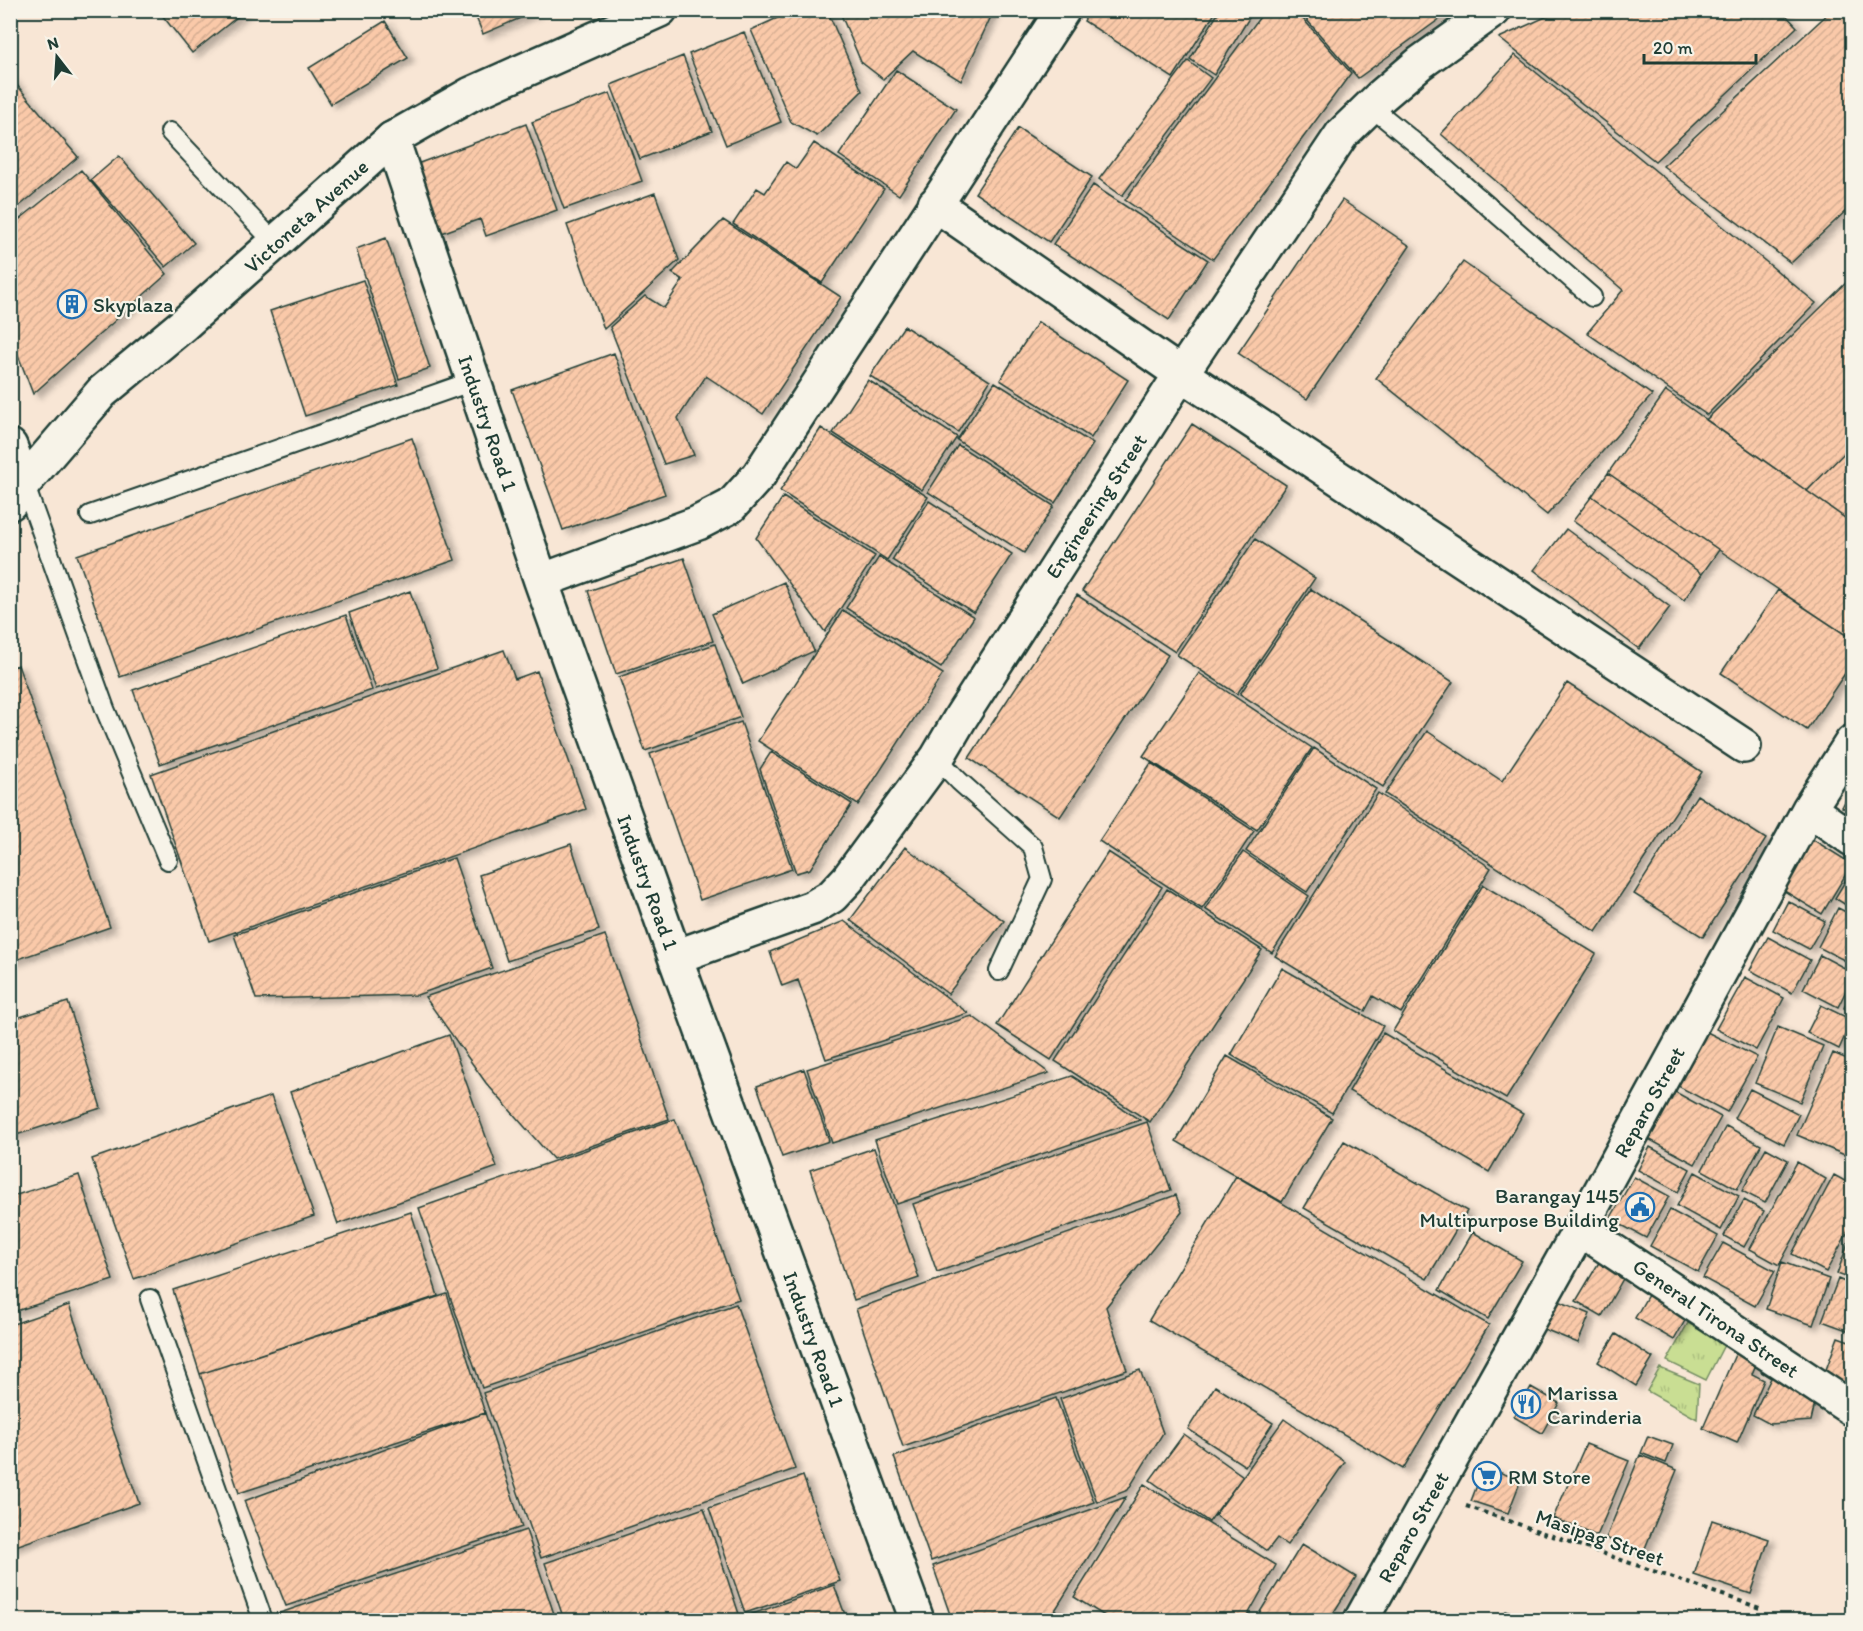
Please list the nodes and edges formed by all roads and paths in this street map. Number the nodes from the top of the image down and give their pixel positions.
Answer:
1 (660, 10) edge
2 (1063, 10) edge
3 (1494, 10) edge
4 (1370, 106) junction
5 (170, 132) dead end
6 (392, 139) junction
7 (935, 204) junction
8 (275, 243) junction
9 (1592, 297) dead end
10 (1181, 374) junction
11 (473, 381) junction
12 (10, 447) edge
13 (17, 493) edge
14 (90, 515) dead end
15 (541, 581) junction
16 (1852, 742) edge
17 (1744, 746) dead end
18 (937, 758) junction
19 (1809, 809) junction
20 (1852, 839) edge
21 (168, 860) dead end
22 (675, 957) junction
23 (999, 971) dead end
24 (1580, 1228) junction
25 (150, 1299) dead end
26 (1852, 1409) edge
27 (1431, 1496) junction
28 (1760, 1608) dead end
29 (256, 1619) edge
30 (917, 1620) edge
31 (1361, 1620) edge

1 - 6 street, Victoneta Avenue
2 - 7 street
3 - 4 street, Engineering Street
4 - 9 lane
4 - 10 street, Engineering Street
5 - 8 lane
6 - 8 street, Victoneta Avenue
6 - 11 street, Industry Road 1
7 - 10 street
7 - 15 street
8 - 13 street, Victoneta Avenue
10 - 17 street
10 - 18 street, Engineering Street
11 - 14 lane
11 - 15 street, Industry Road 1
12 - 13 street
13 - 21 lane
15 - 22 street, Industry Road 1
16 - 19 street, Reparo Street
18 - 22 street, Engineering Street
18 - 23 lane
19 - 20 street
19 - 24 street, Reparo Street
22 - 30 street, Industry Road 1
24 - 26 street, General Tirona Street
24 - 27 street, Reparo Street
25 - 29 lane
27 - 28 path, Masipag Street
27 - 31 street, Reparo Street

